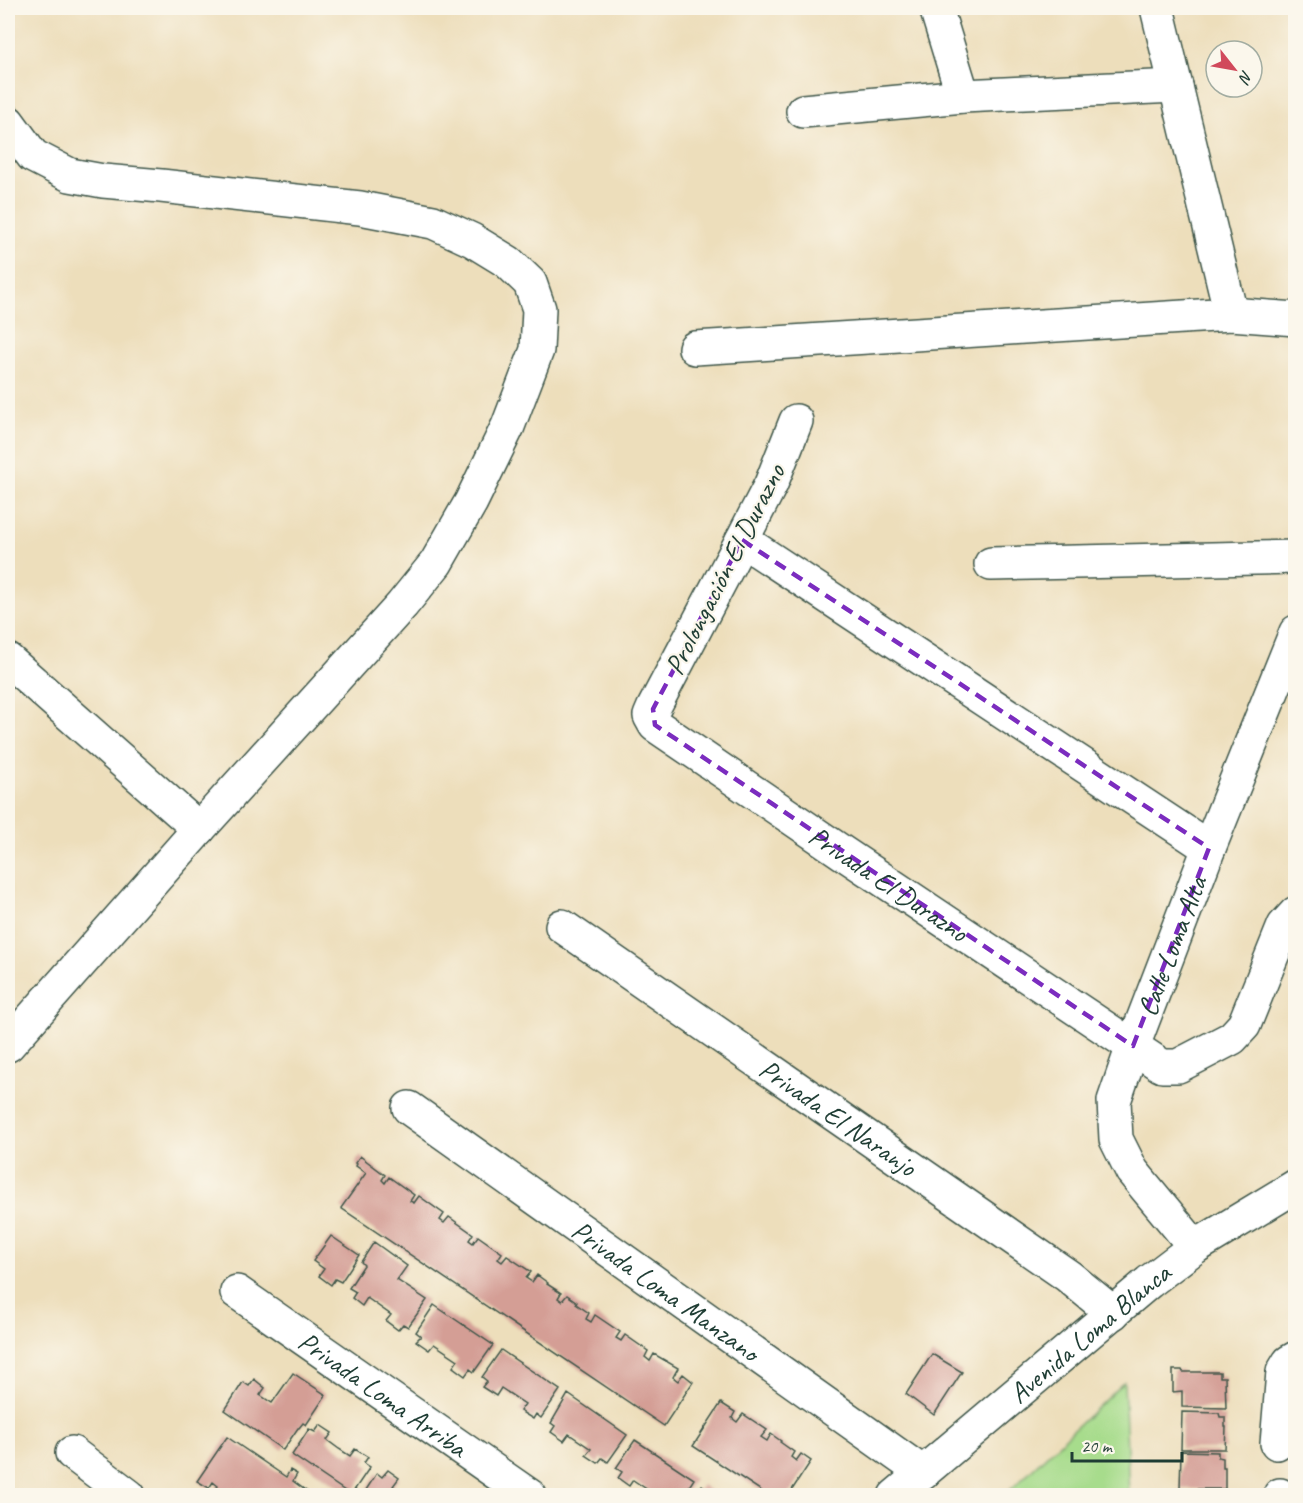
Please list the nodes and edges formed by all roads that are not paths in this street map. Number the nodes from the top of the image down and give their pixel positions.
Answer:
1 (936, 8) edge
2 (1157, 8) edge
3 (1176, 86) junction
4 (963, 96) junction
5 (803, 111) dead end
6 (8, 122) edge
7 (1230, 314) junction
8 (1296, 319) edge
9 (695, 348) dead end
10 (796, 421) dead end
11 (742, 540) junction
12 (1296, 557) edge
13 (991, 564) dead end
14 (1296, 632) edge
15 (8, 660) edge
16 (650, 716) joint
17 (199, 829) junction
18 (1209, 848) junction
19 (1296, 913) edge
20 (562, 926) dead end
21 (8, 1045) edge
22 (1133, 1046) junction
23 (408, 1108) dead end
24 (1296, 1186) edge
25 (1195, 1247) junction
26 (237, 1292) dead end
27 (1113, 1313) junction
28 (1292, 1360) edge
29 (1277, 1443) dead end
30 (72, 1453) dead end
31 (923, 1473) junction
32 (129, 1496) edge
33 (530, 1496) edge
34 (895, 1496) edge

1 - 4 street
2 - 3 street
3 - 4 street
3 - 7 street
4 - 5 street
6 - 17 street
7 - 8 street
7 - 9 street
10 - 11 street, Prolongación El Durazno
11 - 16 street, Prolongación El Durazno
11 - 18 street
12 - 13 street
14 - 18 street, Calle Loma Alta
15 - 17 street
16 - 22 street, Privada El Durazno
17 - 21 street
18 - 22 street, Calle Loma Alta
19 - 22 street, Privada El Durazno
20 - 27 street, Privada El Naranjo
22 - 25 street, Calle Loma Alta
23 - 31 street, Privada Loma Manzano
24 - 25 street, Avenida Loma Blanca
25 - 27 street, Avenida Loma Blanca
26 - 33 street, Privada Loma Arriba
27 - 31 street, Avenida Loma Blanca
28 - 29 street
30 - 32 street
31 - 34 street, Avenida Loma Blanca

